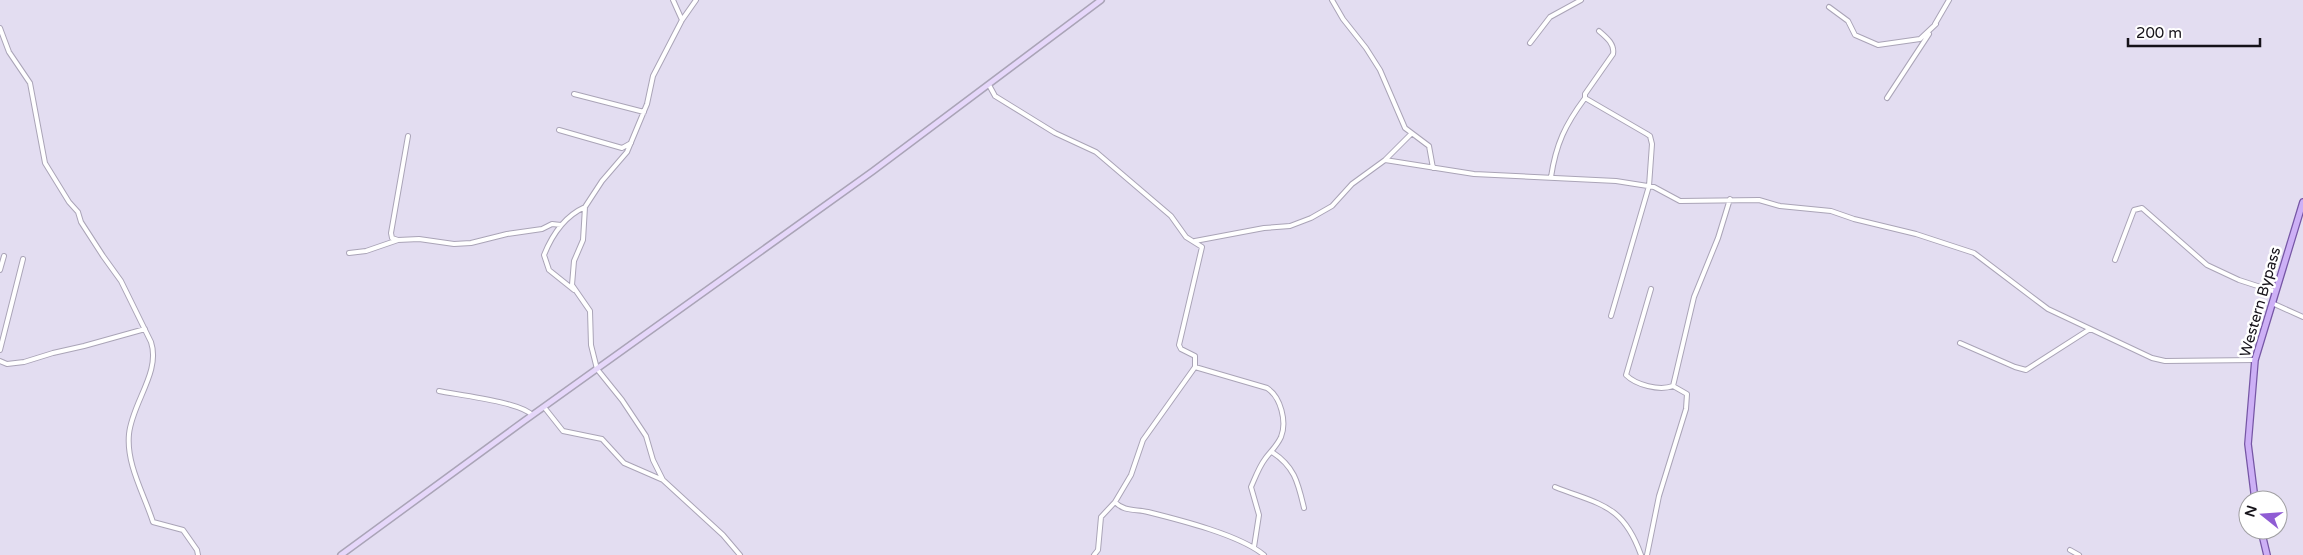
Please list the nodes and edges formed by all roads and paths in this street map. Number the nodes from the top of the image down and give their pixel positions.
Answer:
1 (673, 0) edge
2 (696, 0) edge
3 (1101, 0) edge
4 (1332, 0) edge
5 (1582, 0) edge
6 (1949, 0) edge
7 (1829, 7) dead end
8 (682, 20) junction
9 (1936, 24) junction
10 (0, 28) edge
11 (1599, 31) dead end
12 (1530, 43) dead end
13 (989, 85) junction
14 (574, 94) dead end
15 (1584, 98) junction
16 (1887, 98) dead end
17 (644, 112) junction
18 (559, 130) dead end
19 (1411, 134) junction
20 (408, 136) dead end
21 (631, 143) junction
22 (1385, 160) junction
23 (1433, 168) junction
24 (1551, 177) junction
25 (1649, 186) junction
26 (1730, 200) junction
27 (2303, 202) edge
28 (585, 207) junction
29 (561, 225) junction
30 (398, 240) junction
31 (1195, 241) junction
32 (349, 253) dead end
33 (4, 256) dead end
34 (23, 259) dead end
35 (2115, 260) dead end
36 (0, 270) edge
37 (1651, 289) dead end
38 (574, 290) junction
39 (2276, 292) junction
40 (2272, 304) junction
41 (1611, 316) dead end
42 (2303, 317) edge
43 (145, 328) junction
44 (2090, 329) junction
45 (1960, 343) dead end
46 (0, 350) edge
47 (2255, 360) junction
48 (0, 361) edge
49 (1195, 367) junction
50 (597, 369) junction
51 (1673, 386) junction
52 (439, 391) dead end
53 (544, 407) junction
54 (532, 415) junction
55 (1272, 452) junction
56 (663, 480) junction
57 (1555, 487) dead end
58 (2254, 490) edge
59 (1115, 502) junction
60 (1304, 508) dead end
61 (2263, 540) edge
62 (1254, 547) junction
63 (2070, 550) dead end
64 (198, 555) edge
65 (341, 555) edge
66 (740, 555) edge
67 (1094, 555) edge
68 (1264, 555) edge
69 (1641, 555) edge
70 (1647, 555) edge
71 (2079, 555) edge
72 (2267, 555) edge

1 - 8 street
2 - 8 street
3 - 13 street
4 - 19 street
5 - 12 street
6 - 9 street
7 - 9 street
8 - 17 street
9 - 16 street
10 - 43 street
11 - 15 street
13 - 31 street
13 - 50 street
14 - 17 street
15 - 24 street
15 - 25 street
17 - 21 street
18 - 21 street
19 - 22 street
19 - 23 street
20 - 30 street
21 - 28 street
22 - 23 street
22 - 31 street
23 - 24 street
24 - 25 street
25 - 26 street
25 - 41 street
26 - 44 street
26 - 51 street
27 - 39 main road, Western Bypass
28 - 29 street
28 - 38 street
29 - 30 street
29 - 38 street
30 - 32 street
31 - 49 street
33 - 36 street
34 - 46 street
35 - 39 street
37 - 51 street
38 - 50 street
39 - 40 main road, Western Bypass
40 - 42 street
40 - 47 main road, Western Bypass
43 - 48 street
43 - 64 street
44 - 45 street
44 - 47 street
47 - 58 main road, Western Bypass
49 - 55 street
49 - 59 street
50 - 53 street
50 - 56 street
51 - 70 street
52 - 54 street
53 - 54 street
53 - 56 street
54 - 65 street
55 - 60 street
55 - 62 street
56 - 66 street
57 - 69 street
59 - 62 street
59 - 67 street
61 - 72 main road
62 - 68 street
63 - 71 street

